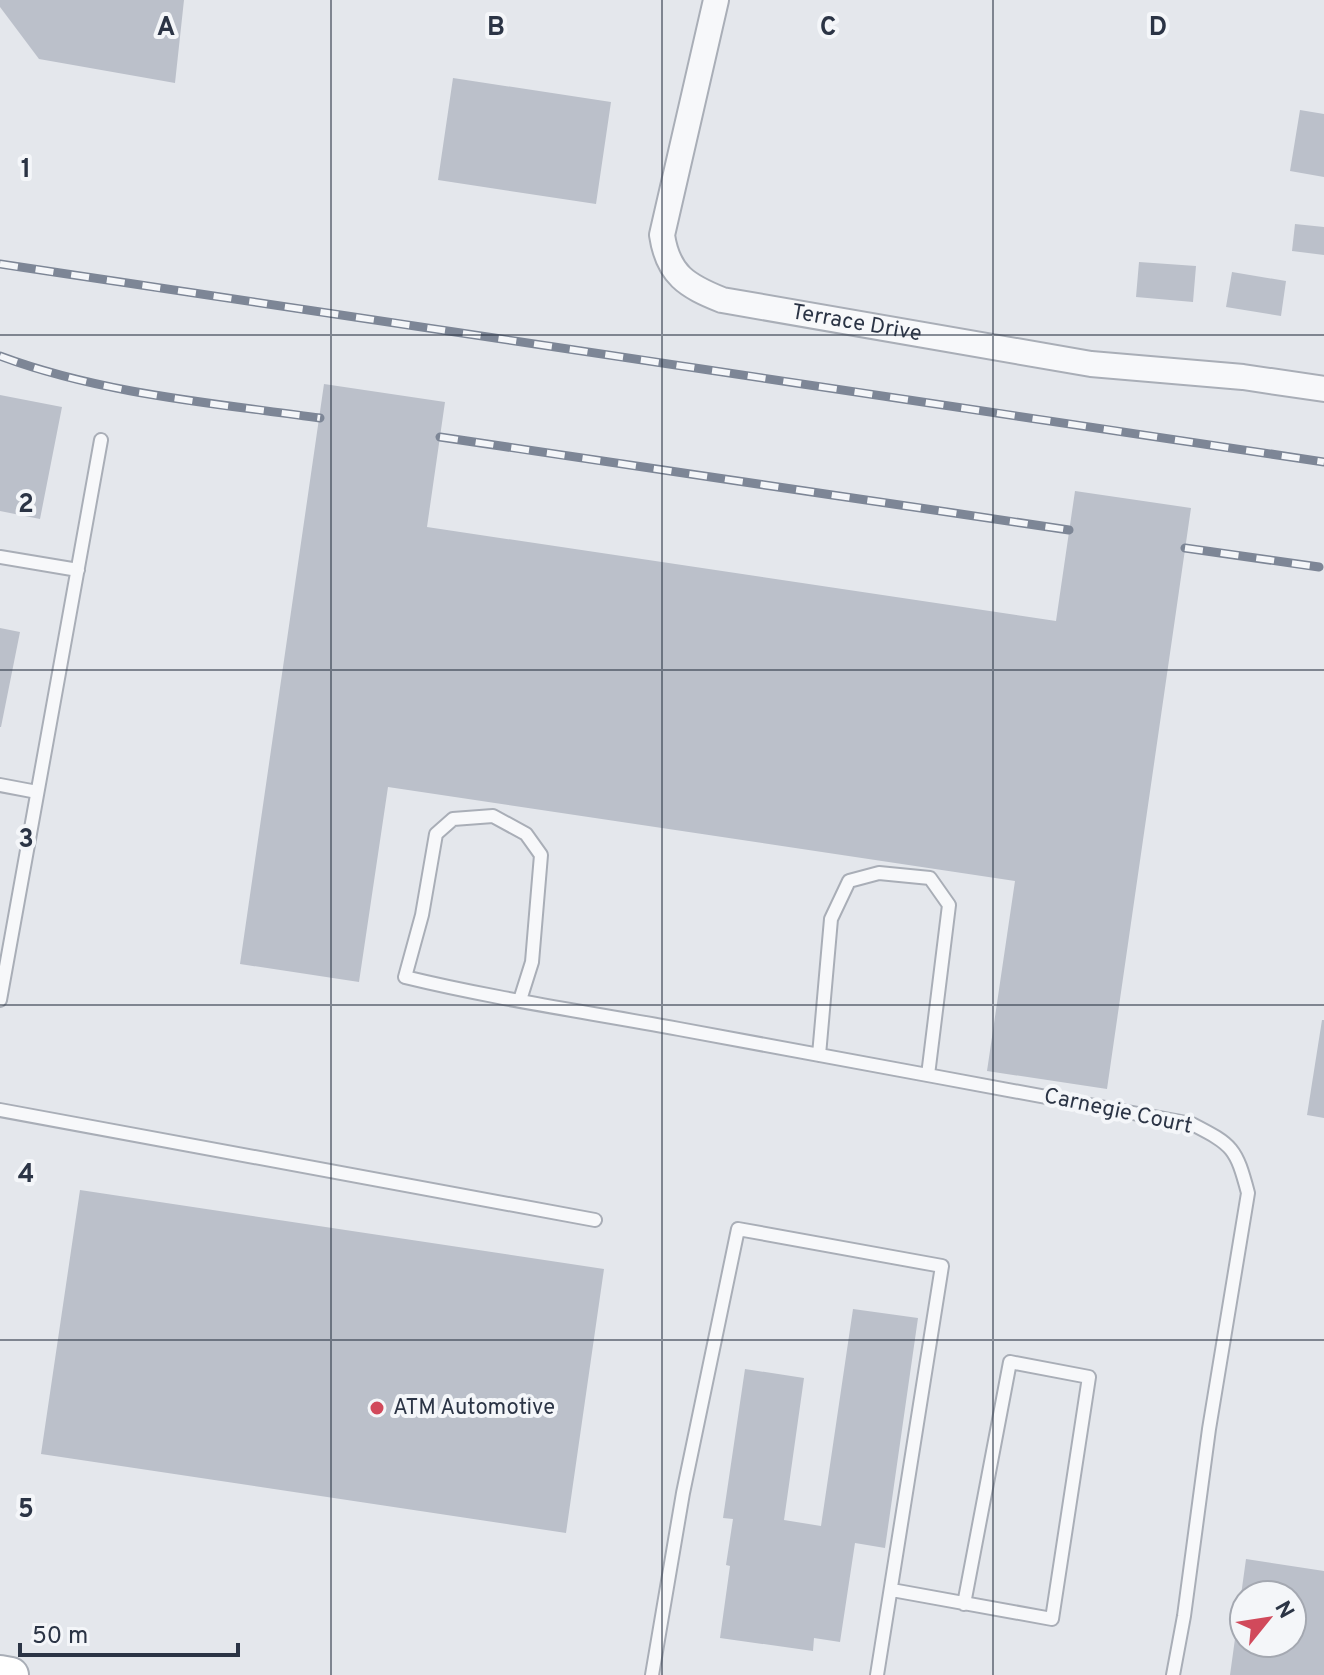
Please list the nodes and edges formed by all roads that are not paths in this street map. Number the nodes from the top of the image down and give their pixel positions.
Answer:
1 (716, 0) edge
2 (1324, 389) edge
3 (101, 440) dead end
4 (0, 557) edge
5 (78, 570) junction
6 (0, 785) edge
7 (37, 792) junction
8 (0, 1000) edge
9 (520, 1000) junction
10 (819, 1055) junction
11 (928, 1075) junction
12 (0, 1110) edge
13 (595, 1220) dead end
14 (892, 1590) junction
15 (964, 1604) junction
16 (0, 1673) edge
17 (11, 1675) edge
18 (652, 1675) edge
19 (877, 1675) edge
20 (1173, 1675) edge

1 - 2 street, Terrace Drive
3 - 5 lane
4 - 5 lane
5 - 7 lane
6 - 7 lane
7 - 8 lane
9 - 9 lane, Carnegie Court
9 - 10 lane, Carnegie Court
10 - 11 lane, Carnegie Court
10 - 11 lane
11 - 20 lane, Carnegie Court
12 - 13 lane
14 - 15 lane
14 - 18 lane
14 - 19 lane
15 - 15 lane
16 - 17 street

